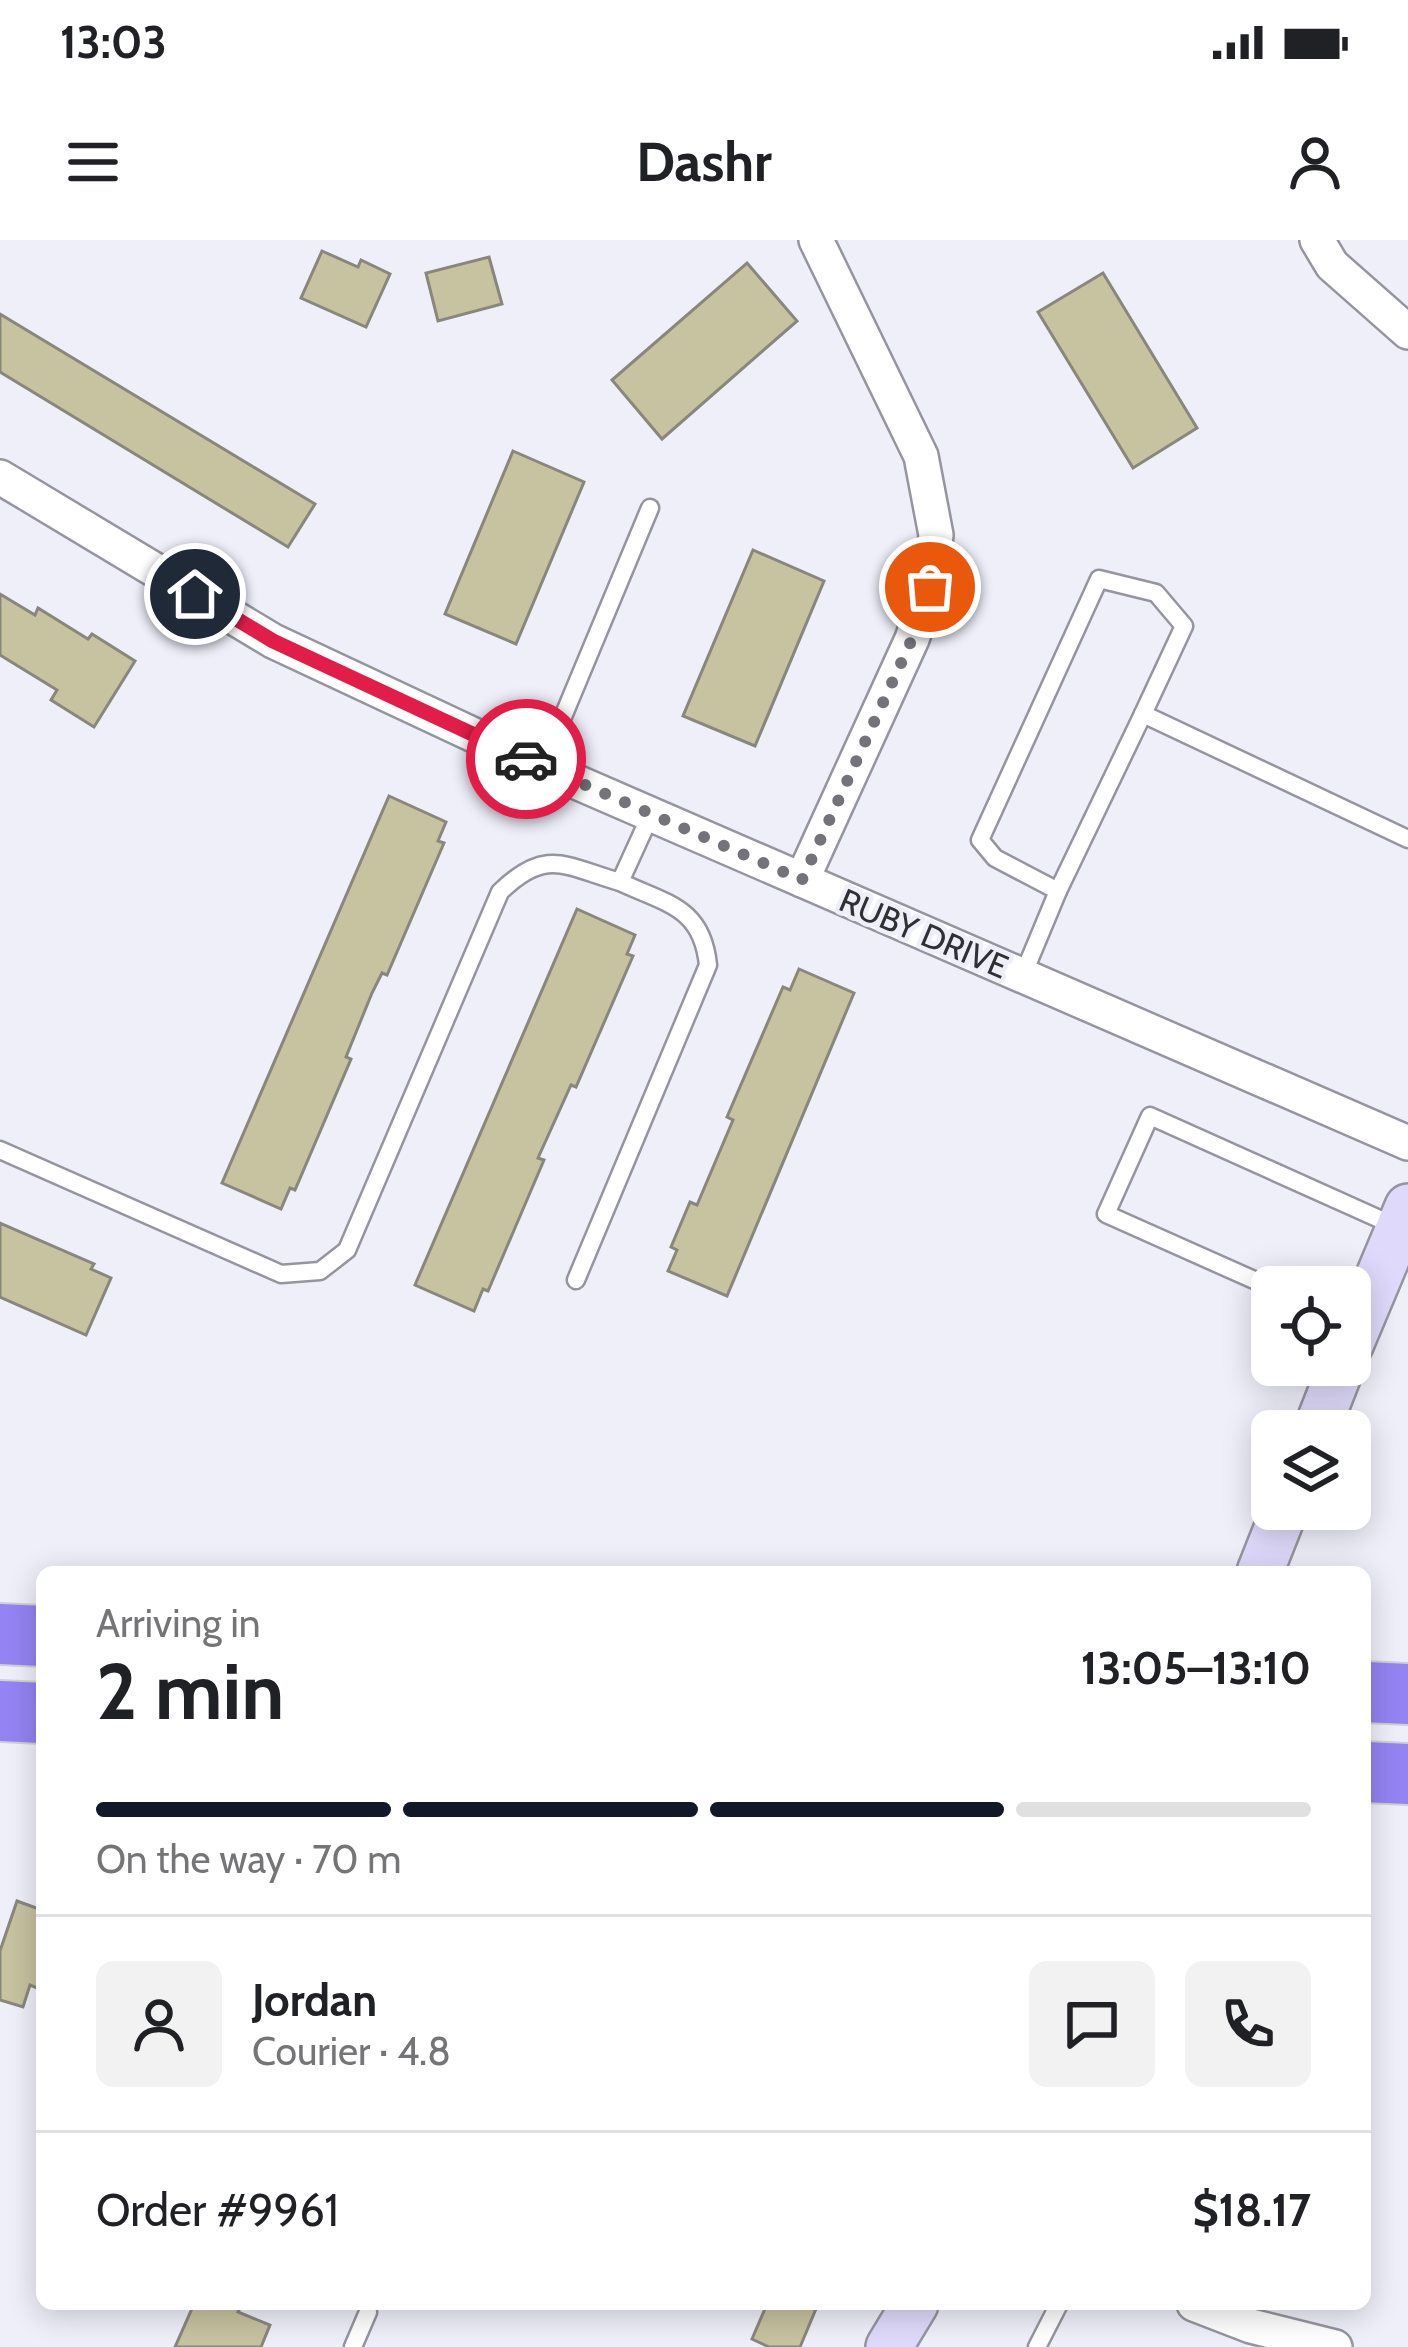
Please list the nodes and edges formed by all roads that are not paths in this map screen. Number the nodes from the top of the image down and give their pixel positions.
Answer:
1 (817, 240) edge
2 (1317, 240) edge
3 (1408, 332) edge
4 (0, 477) edge
5 (650, 508) dead end
6 (1143, 714) junction
7 (542, 767) junction
8 (651, 814) junction
9 (1408, 839) edge
10 (802, 880) junction
11 (620, 882) junction
12 (1058, 891) junction
13 (1023, 975) junction
14 (1408, 1143) edge
15 (0, 1150) edge
16 (1403, 1217) edge
17 (1251, 1279) edge
18 (576, 1280) dead end
19 (1371, 1291) edge
20 (0, 1634) edge
21 (36, 1636) edge
22 (1371, 1692) edge
23 (1408, 1694) edge
24 (0, 1711) edge
25 (36, 1713) edge
26 (1371, 1772) edge
27 (1408, 1774) edge
28 (911, 2310) edge
29 (1056, 2310) edge
30 (1210, 2310) edge
31 (368, 2312) dead end
32 (353, 2347) edge
33 (889, 2347) edge
34 (1036, 2347) edge
35 (1335, 2347) edge

1 - 10 street
2 - 3 street
4 - 7 street, RUBY DRIVE
5 - 7 lane
6 - 9 lane
6 - 12 lane
6 - 12 lane
7 - 8 street, RUBY DRIVE
8 - 10 street, RUBY DRIVE
8 - 11 lane
10 - 13 street, RUBY DRIVE
11 - 15 lane
11 - 18 lane
12 - 13 lane
13 - 14 street, RUBY DRIVE
16 - 17 lane
16 - 19 street
20 - 21 highway
22 - 23 highway
24 - 25 highway
26 - 27 highway
28 - 33 street
29 - 34 lane
30 - 35 street
31 - 32 lane

